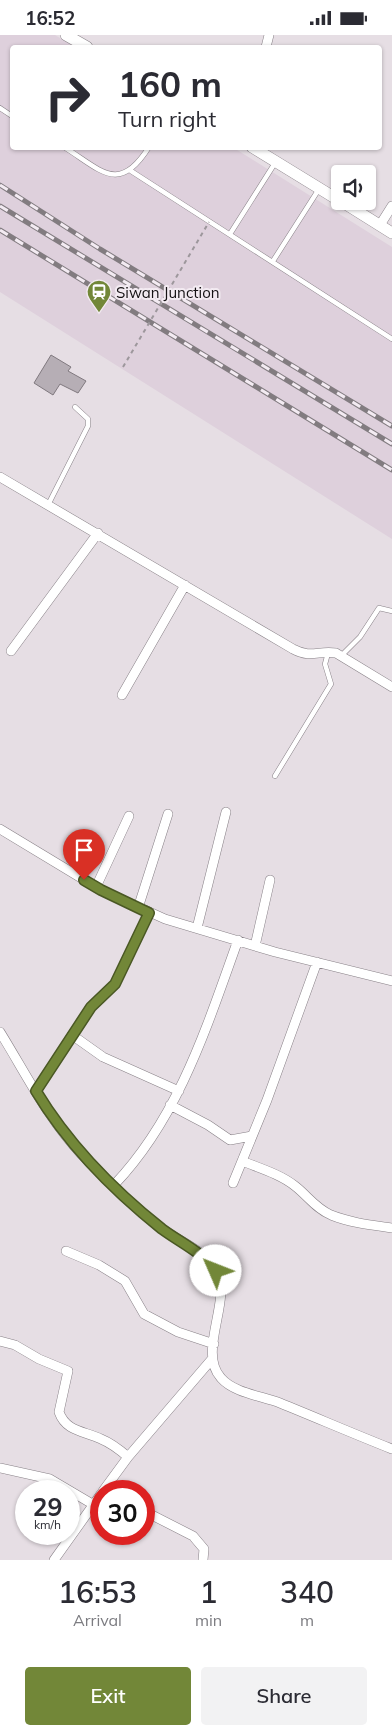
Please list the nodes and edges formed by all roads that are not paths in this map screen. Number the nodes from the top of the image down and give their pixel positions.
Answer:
1 (66, 35) edge
2 (84, 45) edge
3 (69, 150) edge
4 (147, 150) edge
5 (257, 150) edge
6 (275, 161) junction
7 (130, 171) junction
8 (319, 188) junction
9 (331, 195) edge
10 (392, 206) edge
11 (355, 210) edge
12 (380, 225) junction
13 (392, 233) edge
14 (230, 234) junction
15 (273, 261) junction
16 (392, 339) edge
17 (75, 407) dead end
18 (0, 477) edge
19 (48, 505) junction
20 (98, 533) junction
21 (185, 585) junction
22 (392, 611) edge
23 (11, 651) dead end
24 (328, 652) junction
25 (342, 656) junction
26 (392, 687) edge
27 (122, 695) dead end
28 (275, 776) dead end
29 (226, 812) dead end
30 (168, 814) dead end
31 (129, 816) dead end
32 (0, 829) edge
33 (270, 880) dead end
34 (96, 887) junction
35 (138, 908) junction
36 (149, 913) junction
37 (197, 928) junction
38 (238, 940) junction
39 (255, 946) junction
40 (318, 962) junction
41 (392, 981) edge
42 (0, 1032) edge
43 (72, 1035) junction
44 (36, 1091) junction
45 (179, 1091) junction
46 (170, 1105) junction
47 (252, 1136) junction
48 (242, 1161) junction
49 (233, 1183) dead end
50 (114, 1185) junction
51 (392, 1228) edge
52 (66, 1251) dead end
53 (0, 1341) edge
54 (214, 1344) junction
55 (212, 1359) junction
56 (392, 1449) edge
57 (128, 1457) junction
58 (0, 1468) edge
59 (112, 1480) edge
60 (90, 1503) edge
61 (90, 1510) edge
62 (155, 1517) edge
63 (54, 1560) edge
64 (203, 1560) edge

1 - 2 street
3 - 7 lane
4 - 7 lane
5 - 6 street
6 - 8 street
6 - 14 lane
7 - 14 lane
8 - 9 street
8 - 15 lane
10 - 12 street
11 - 12 street
12 - 13 street
14 - 15 lane
15 - 16 lane
17 - 19 lane
18 - 19 street
19 - 20 street
20 - 21 street
20 - 23 street
21 - 24 street
21 - 27 street
22 - 25 lane
24 - 25 street
24 - 28 lane
25 - 26 street
29 - 37 street
30 - 35 street
31 - 34 street
32 - 34 street
33 - 39 street
34 - 35 street
35 - 36 street
36 - 37 street
36 - 43 street
37 - 38 street
38 - 39 street
38 - 45 street
39 - 40 street
40 - 41 street
40 - 47 street
42 - 44 street
43 - 44 street
43 - 45 street
44 - 50 street
45 - 46 street
46 - 47 street
46 - 50 street
47 - 48 street
48 - 49 street
48 - 51 street
50 - 54 street
52 - 54 street
53 - 57 street
54 - 55 street
55 - 56 street
55 - 57 street
57 - 59 street
58 - 60 street
61 - 63 street
62 - 64 street

